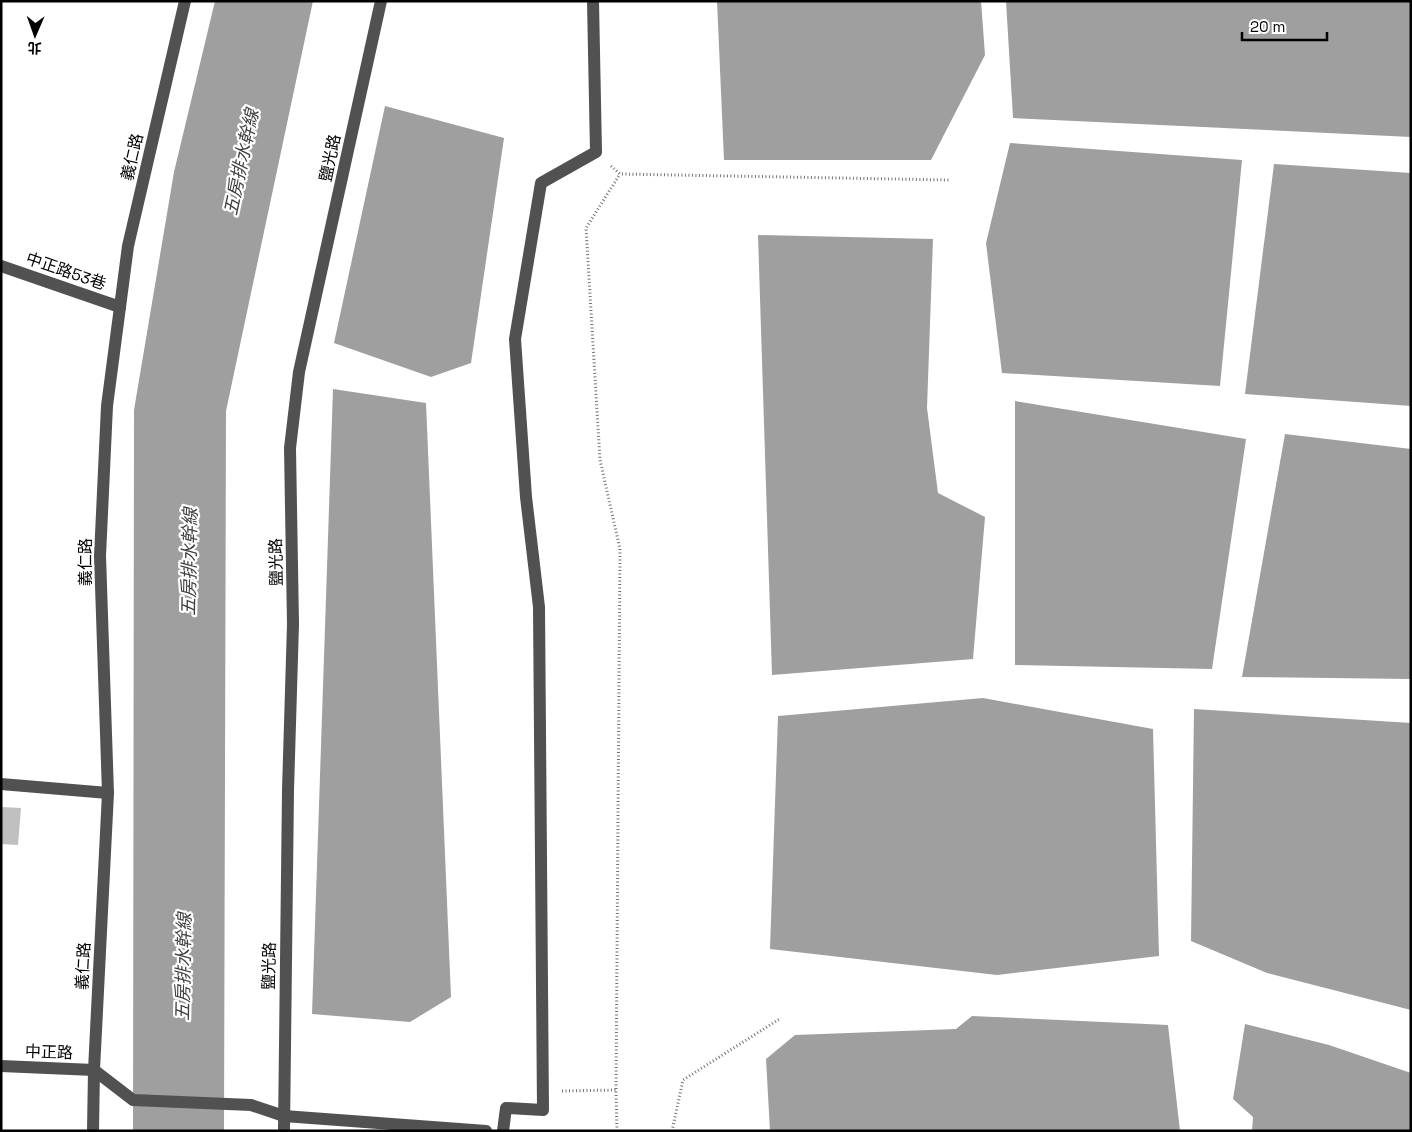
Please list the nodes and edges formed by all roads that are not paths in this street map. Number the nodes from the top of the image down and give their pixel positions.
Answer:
1 (185, 1) edge
2 (381, 1) edge
3 (593, 1) edge
4 (1, 266) edge
5 (120, 307) junction
6 (1, 784) edge
7 (108, 793) junction
8 (1, 1066) edge
9 (94, 1070) junction
10 (284, 1116) junction
11 (93, 1131) edge
12 (284, 1131) edge
13 (486, 1131) edge
14 (503, 1131) edge

1 - 5 street, 義仁路
2 - 10 street, 鹽光路
3 - 14 street
4 - 5 street, 中正路53巷
5 - 7 street, 義仁路
6 - 7 street
7 - 9 street, 義仁路
8 - 9 street, 中正路
9 - 10 street
9 - 11 street, 義仁路
10 - 12 street, 鹽光路
10 - 13 street

